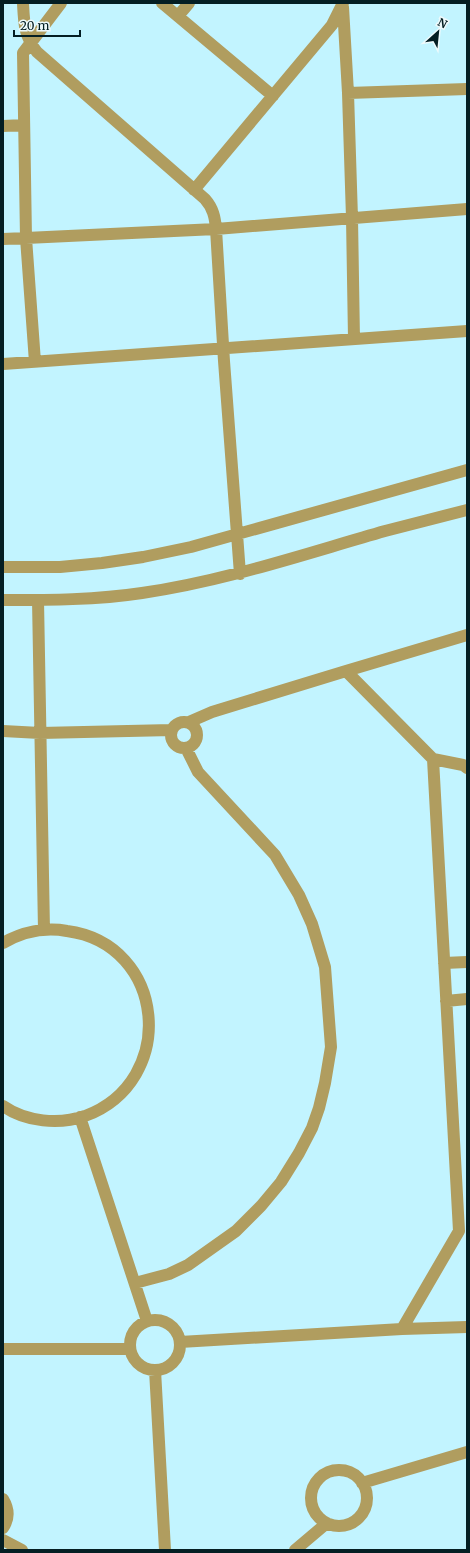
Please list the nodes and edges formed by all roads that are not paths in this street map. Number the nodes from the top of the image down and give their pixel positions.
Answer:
1 (23, 3) edge
2 (61, 3) edge
3 (162, 3) edge
4 (189, 3) edge
5 (343, 3) edge
6 (178, 16) junction
7 (30, 44) junction
8 (467, 89) edge
9 (348, 93) junction
10 (273, 96) junction
11 (24, 125) junction
12 (3, 126) edge
13 (194, 190) junction
14 (467, 209) edge
15 (352, 218) junction
16 (216, 229) junction
17 (26, 238) junction
18 (3, 239) edge
19 (467, 331) edge
20 (354, 339) junction
21 (223, 348) junction
22 (35, 362) junction
23 (3, 364) edge
24 (467, 470) edge
25 (467, 510) edge
26 (237, 535) junction
27 (3, 567) edge
28 (240, 574) junction
29 (3, 600) edge
30 (38, 600) junction
31 (467, 636) edge
32 (346, 671) junction
33 (189, 722) junction
34 (172, 730) junction
35 (3, 731) edge
36 (40, 733) junction
37 (186, 748) junction
38 (433, 759) junction
39 (467, 768) edge
40 (44, 930) junction
41 (3, 943) edge
42 (467, 962) edge
43 (444, 963) junction
44 (467, 999) edge
45 (446, 1001) junction
46 (3, 1106) edge
47 (80, 1117) junction
48 (467, 1218) edge
49 (459, 1231) junction
50 (135, 1283) junction
51 (148, 1321) junction
52 (467, 1327) edge
53 (402, 1329) junction
54 (180, 1342) junction
55 (130, 1349) junction
56 (3, 1350) edge
57 (155, 1370) junction
58 (467, 1452) edge
59 (362, 1483) junction
60 (3, 1499) edge
61 (328, 1523) junction
62 (3, 1528) edge
63 (3, 1540) edge
64 (22, 1550) edge
65 (165, 1550) edge
66 (296, 1550) edge

1 - 7 street
2 - 7 street
3 - 6 street
4 - 6 street
5 - 9 street
5 - 10 street
6 - 10 street
7 - 11 street
7 - 13 street
8 - 9 street
9 - 15 street
10 - 13 street
11 - 12 street
11 - 17 street
13 - 16 street
14 - 15 street
15 - 16 street
15 - 20 street
16 - 17 street
16 - 21 street
17 - 18 street
17 - 22 street
19 - 20 street
20 - 21 street
21 - 22 street
21 - 26 street
22 - 23 street
24 - 26 street
25 - 28 street
26 - 27 street
26 - 28 street
28 - 30 street
29 - 30 street
30 - 36 street
31 - 32 street
32 - 33 street
32 - 38 street
33 - 34 street
33 - 37 street
34 - 36 street
34 - 37 street
35 - 36 street
36 - 40 street
37 - 50 street
38 - 39 street
38 - 43 street
40 - 41 street
40 - 47 street
42 - 43 street
43 - 45 street
44 - 45 street
45 - 49 street
46 - 47 street
47 - 50 street
48 - 49 street
49 - 53 street
50 - 51 street
51 - 54 street
51 - 55 street
52 - 53 street
53 - 54 street
54 - 57 street
55 - 56 street
55 - 57 street
57 - 65 street
58 - 59 street
59 - 61 street
59 - 61 street
60 - 62 street
61 - 66 street
63 - 64 street

